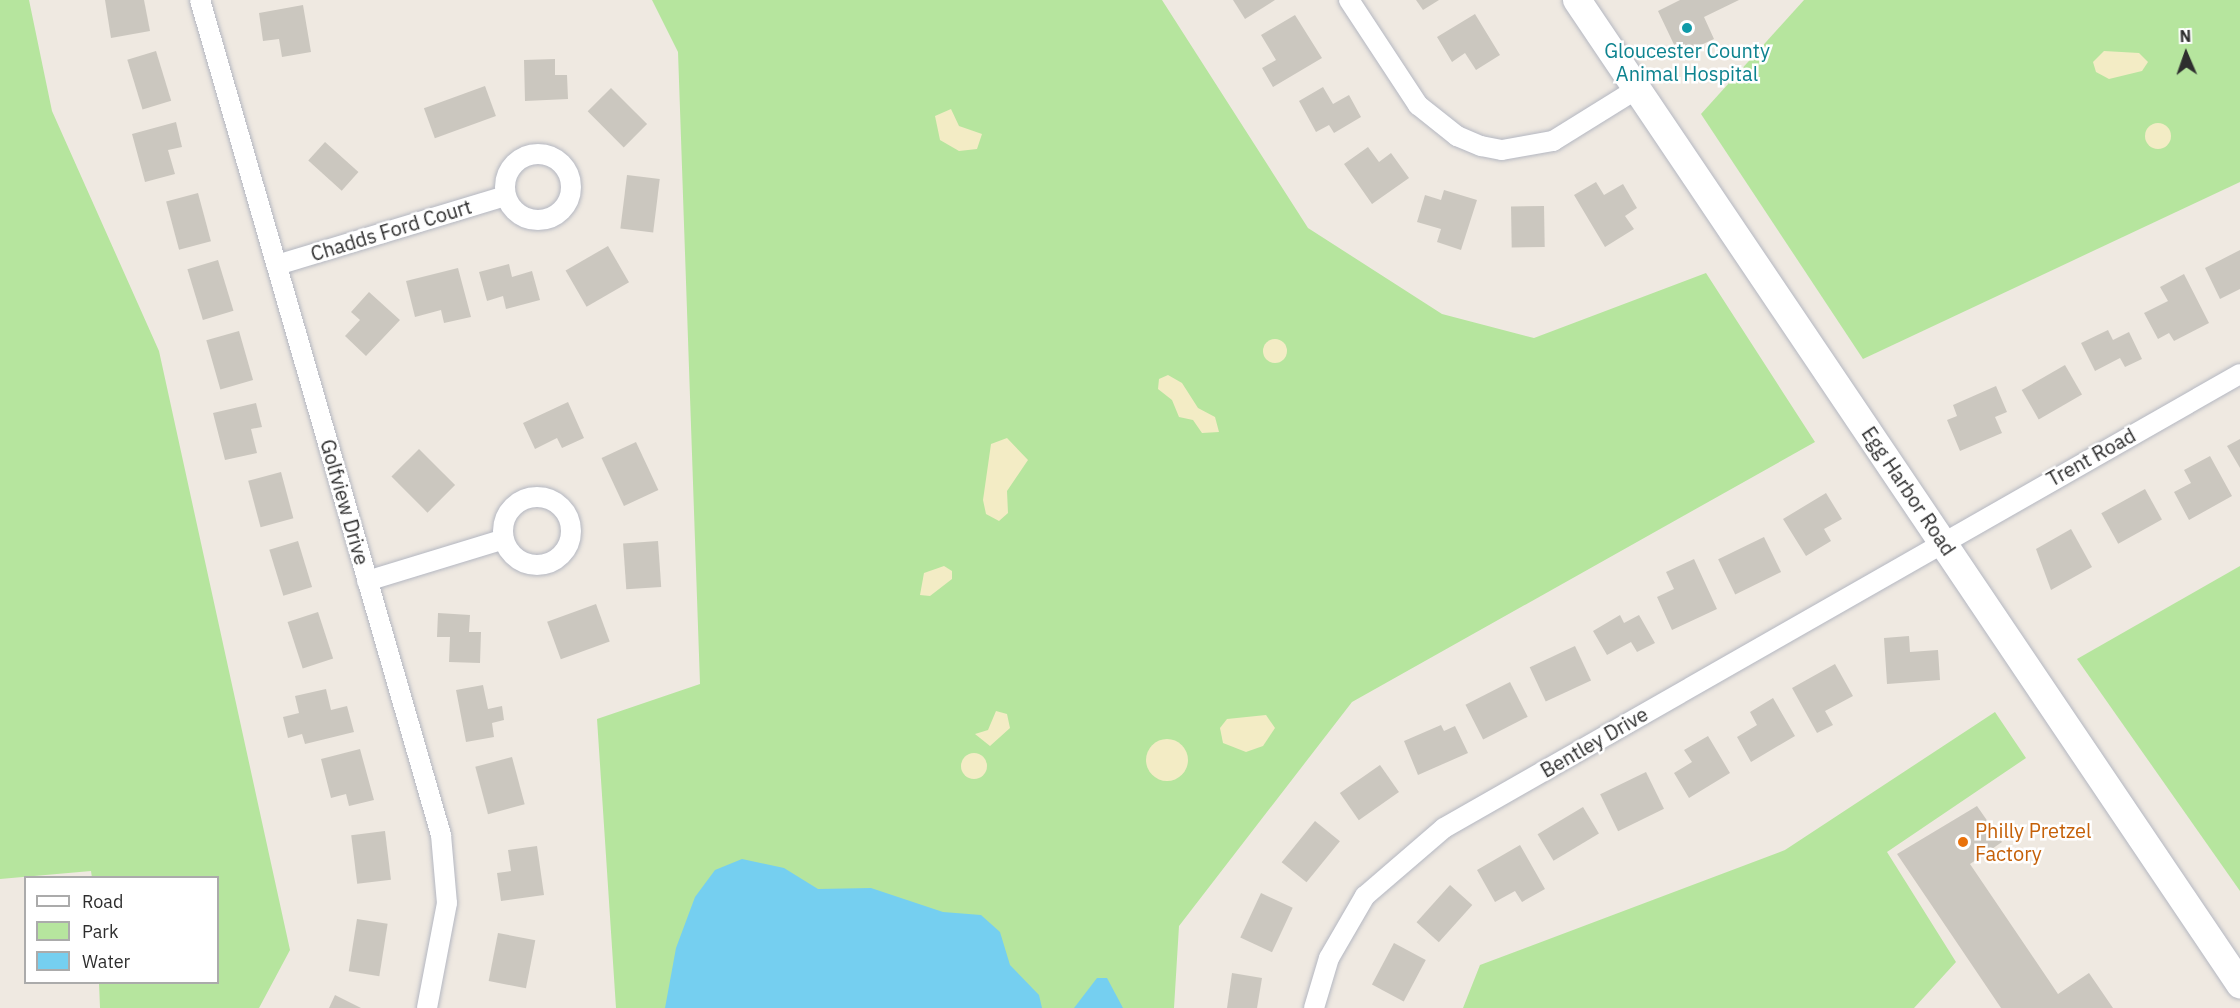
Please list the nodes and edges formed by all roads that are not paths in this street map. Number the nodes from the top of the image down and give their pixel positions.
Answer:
1 (200, 0) edge
2 (1349, 0) edge
3 (1577, 0) edge
4 (1637, 89) junction
5 (506, 196) dead end
6 (277, 265) junction
7 (2240, 374) edge
8 (504, 539) dead end
9 (1942, 541) junction
10 (368, 581) junction
11 (2240, 984) edge
12 (427, 1008) edge
13 (1314, 1008) edge

1 - 6 street, Golfview Drive
2 - 4 street
3 - 4 main road, Egg Harbor Road
4 - 9 main road, Egg Harbor Road
5 - 6 street, Chadds Ford Court
6 - 10 street, Golfview Drive
7 - 9 street, Trent Road
8 - 10 street
9 - 11 main road, Egg Harbor Road
9 - 13 street, Bentley Drive
10 - 12 street, Golfview Drive

